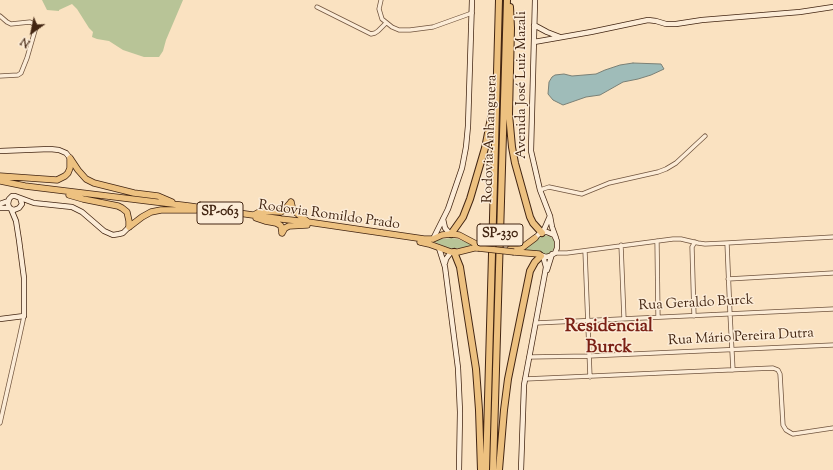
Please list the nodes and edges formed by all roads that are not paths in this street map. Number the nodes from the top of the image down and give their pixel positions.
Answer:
1 (381, 0) edge
2 (472, 0) edge
3 (499, 0) edge
4 (508, 0) edge
5 (535, 0) edge
6 (317, 7) dead end
7 (833, 7) edge
8 (472, 13) junction
9 (0, 16) edge
10 (386, 23) junction
11 (534, 25) junction
12 (562, 37) junction
13 (534, 42) junction
14 (0, 76) edge
15 (496, 88) junction
16 (705, 136) dead end
17 (0, 151) edge
18 (70, 158) junction
19 (0, 176) edge
20 (0, 183) edge
21 (540, 190) junction
22 (63, 193) junction
23 (20, 198) junction
24 (8, 201) junction
25 (34, 203) junction
26 (0, 204) edge
27 (178, 205) junction
28 (0, 208) edge
29 (11, 208) junction
30 (20, 208) junction
31 (196, 210) junction
32 (254, 216) junction
33 (550, 216) junction
34 (443, 219) junction
35 (16, 221) junction
36 (308, 223) junction
37 (129, 227) junction
38 (542, 233) junction
39 (451, 234) junction
40 (833, 237) edge
41 (535, 238) joint
42 (556, 238) junction
43 (433, 239) junction
44 (657, 240) junction
45 (695, 242) junction
46 (727, 243) junction
47 (621, 245) junction
48 (478, 246) junction
49 (439, 248) junction
50 (512, 250) junction
51 (585, 251) junction
52 (452, 252) junction
53 (554, 253) junction
54 (541, 255) junction
55 (445, 267) junction
56 (545, 273) junction
57 (833, 273) edge
58 (728, 279) junction
59 (833, 310) edge
60 (730, 314) junction
61 (24, 316) junction
62 (694, 316) junction
63 (658, 317) junction
64 (0, 319) edge
65 (624, 319) junction
66 (587, 320) junction
67 (536, 323) junction
68 (833, 345) edge
69 (731, 349) junction
70 (588, 356) junction
71 (530, 357) junction
72 (733, 370) junction
73 (590, 377) junction
74 (525, 379) junction
75 (0, 423) edge
76 (833, 428) edge
77 (459, 470) edge
78 (481, 470) edge
79 (486, 470) edge
80 (493, 470) edge
81 (499, 470) edge
82 (521, 470) edge

1 - 10 street
2 - 8 main road
3 - 15 highway, Rodovia Anhanguera / SP-330
4 - 38 highway
4 - 80 highway, Rodovia Anhanguera / SP-330
5 - 11 main road, Avenida José Luiz Mazali
6 - 10 street
7 - 12 main road
8 - 10 street
8 - 34 main road
9 - 14 street
11 - 12 main road
11 - 13 main road, Avenida José Luiz Mazali
12 - 13 main road
13 - 21 main road, Avenida José Luiz Mazali
15 - 39 highway
15 - 79 highway, Rodovia Anhanguera / SP-330
16 - 21 street
17 - 18 main road
18 - 19 main road
18 - 27 main road
20 - 22 main road, Rodovia Romildo Prado / SP-063
20 - 27 main road, Rodovia Romildo Prado / SP-063
21 - 33 main road, Avenida José Luiz Mazali
22 - 31 main road, Rodovia Romildo Prado / SP-063
22 - 37 main road
23 - 24 main road
23 - 25 main road
23 - 30 main road
24 - 26 main road
24 - 29 main road
25 - 30 main road
25 - 37 main road
27 - 32 main road, Rodovia Romildo Prado / SP-063
28 - 29 main road
29 - 30 main road
29 - 35 main road
30 - 35 main road
31 - 32 main road, Rodovia Romildo Prado / SP-063
31 - 37 main road
32 - 36 main road, Rodovia Romildo Prado / SP-063
32 - 36 main road
32 - 36 main road
33 - 38 main road
33 - 42 main road, Avenida José Luiz Mazali
34 - 39 main road
34 - 43 main road
35 - 61 main road
36 - 43 main road, Rodovia Romildo Prado / SP-063
36 - 49 main road, Rodovia Romildo Prado / SP-063
38 - 41 main road
38 - 42 main road
39 - 43 main road, SP-063
39 - 48 main road, SP-063
40 - 46 street
41 - 50 main road, SP-063
42 - 53 main road, Avenida José Luiz Mazali
44 - 45 street
44 - 47 street
44 - 63 street
45 - 46 street
45 - 62 street
46 - 58 street
47 - 51 street
47 - 65 street
48 - 50 main road, SP-063, bridge
48 - 52 main road, SP-063
49 - 52 main road, SP-063
49 - 55 main road
50 - 54 main road, SP-063
51 - 53 street
51 - 66 street
52 - 55 main road
52 - 78 highway
53 - 54 main road
53 - 56 main road, Avenida José Luiz Mazali
54 - 56 main road
54 - 81 highway
55 - 77 main road
56 - 67 main road
57 - 58 street
58 - 60 street
59 - 60 street, Rua Geraldo Burck
60 - 62 street, Rua Geraldo Burck
60 - 69 street
61 - 64 main road
61 - 75 street
62 - 63 street, Rua Geraldo Burck
63 - 65 street, Rua Geraldo Burck
65 - 66 street, Rua Geraldo Burck
66 - 67 street, Rua Geraldo Burck
66 - 70 street
67 - 71 main road
68 - 69 street, Rua Mário Pereira Dutra
69 - 70 street, Rua Mário Pereira Dutra
69 - 72 street
70 - 71 street, Rua Mário Pereira Dutra
70 - 73 street
71 - 74 main road
72 - 73 street
72 - 76 street
73 - 74 street
74 - 82 main road

